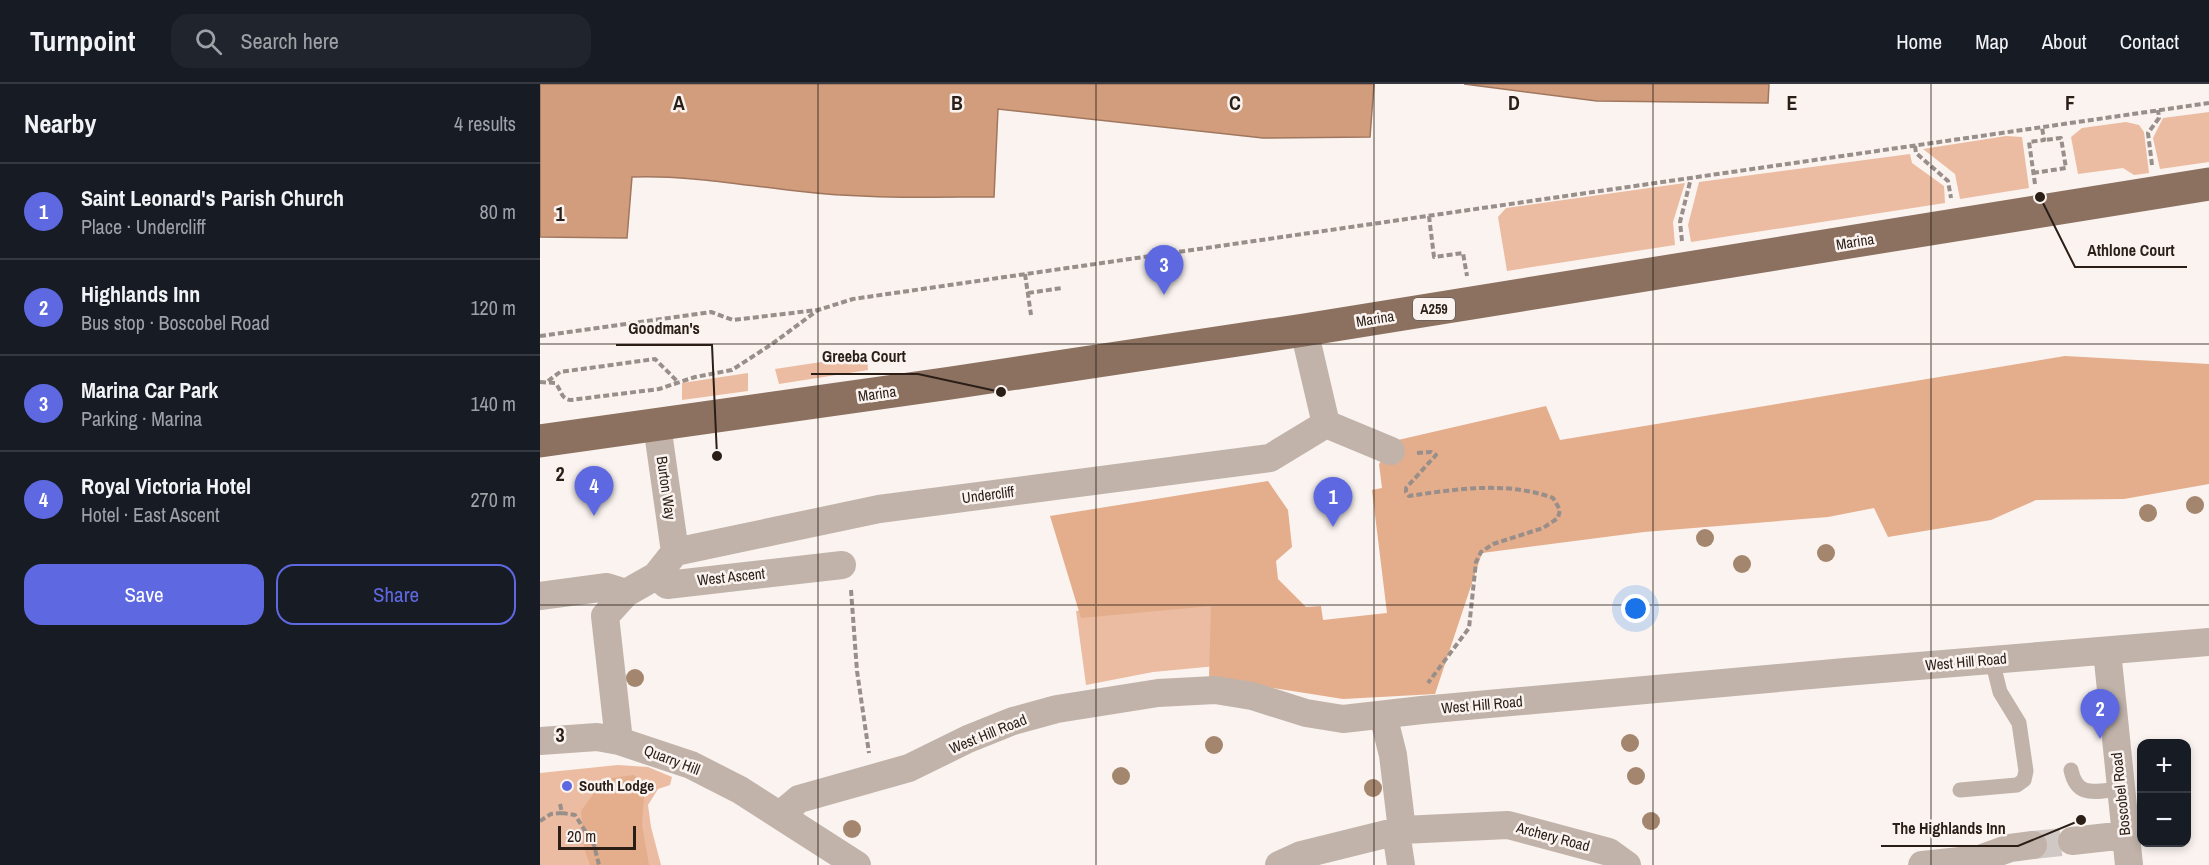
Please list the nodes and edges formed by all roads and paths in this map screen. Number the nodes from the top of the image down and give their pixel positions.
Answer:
1 (2209, 103) edge
2 (2158, 110) junction
3 (2042, 127) junction
4 (2044, 140) junction
5 (1915, 146) junction
6 (2033, 173) junction
7 (1691, 178) junction
8 (2209, 184) edge
9 (2158, 192) junction
10 (2039, 212) junction
11 (1429, 215) junction
12 (1955, 226) junction
13 (1433, 247) junction
14 (1427, 248) dead end
15 (1686, 269) junction
16 (1025, 274) junction
17 (1062, 288) dead end
18 (1028, 293) junction
19 (1471, 303) junction
20 (818, 310) junction
21 (1031, 315) dead end
22 (1304, 330) junction
23 (540, 336) edge
24 (547, 381) junction
25 (540, 382) edge
26 (678, 382) junction
27 (1326, 424) junction
28 (657, 425) junction
29 (540, 441) edge
30 (1391, 451) joint
31 (675, 552) junction
32 (842, 565) joint
33 (656, 576) junction
34 (626, 593) junction
35 (540, 596) edge
36 (2209, 642) edge
37 (2107, 651) junction
38 (1992, 660) junction
39 (1422, 710) junction
40 (1383, 715) junction
41 (540, 741) edge
42 (619, 741) junction
43 (2071, 770) dead end
44 (872, 779) junction
45 (2120, 789) junction
46 (1960, 790) dead end
47 (560, 804) dead end
48 (562, 813) junction
49 (780, 815) junction
50 (540, 821) edge
51 (1399, 831) junction
52 (2126, 835) junction
53 (2072, 841) tunnel mouth
54 (2033, 845) tunnel mouth
55 (599, 865) edge
56 (857, 865) edge
57 (1279, 865) edge
58 (1401, 865) edge
59 (1627, 865) edge
60 (1922, 865) edge
61 (2129, 865) edge

1 - 2 path
2 - 3 path
2 - 9 path
3 - 4 path
3 - 5 path
4 - 6 path
4 - 6 path
5 - 7 path
5 - 12 path
6 - 10 path
7 - 11 path
7 - 15 path
8 - 9 highway, Marina / A259
9 - 10 highway, Marina / A259
10 - 12 highway, Marina / A259
11 - 13 path
11 - 16 path
12 - 15 highway, Marina / A259
13 - 14 path
13 - 19 path
15 - 19 highway, Marina / A259
16 - 18 path
16 - 20 path
17 - 18 path
18 - 21 path
19 - 22 highway, Marina / A259
20 - 23 path
20 - 26 path
22 - 27 street
22 - 28 highway, Marina / A259
24 - 25 path
24 - 26 path
24 - 26 path
27 - 30 street
27 - 31 street, Undercliff
28 - 29 highway, Marina / A259
28 - 31 street, Burton Way
30 - 39 path
31 - 33 street
32 - 33 street, West Ascent
32 - 44 path
33 - 34 street
34 - 35 street
34 - 42 street
36 - 37 street, West Hill Road
37 - 38 street, West Hill Road
37 - 45 street, Boscobel Road
38 - 39 street, West Hill Road
38 - 46 lane
39 - 40 street, West Hill Road
40 - 44 street, West Hill Road
40 - 51 street
41 - 42 street, Quarry Hill
42 - 49 street, Quarry Hill
43 - 45 lane
44 - 49 street, West Hill Road
45 - 52 street, Boscobel Road
47 - 48 path
48 - 50 path
48 - 55 path
49 - 56 street, Quarry Hill
51 - 57 street, Archery Road
51 - 58 street
51 - 59 street, Archery Road
52 - 53 street
52 - 61 street, Boscobel Road
54 - 60 street

